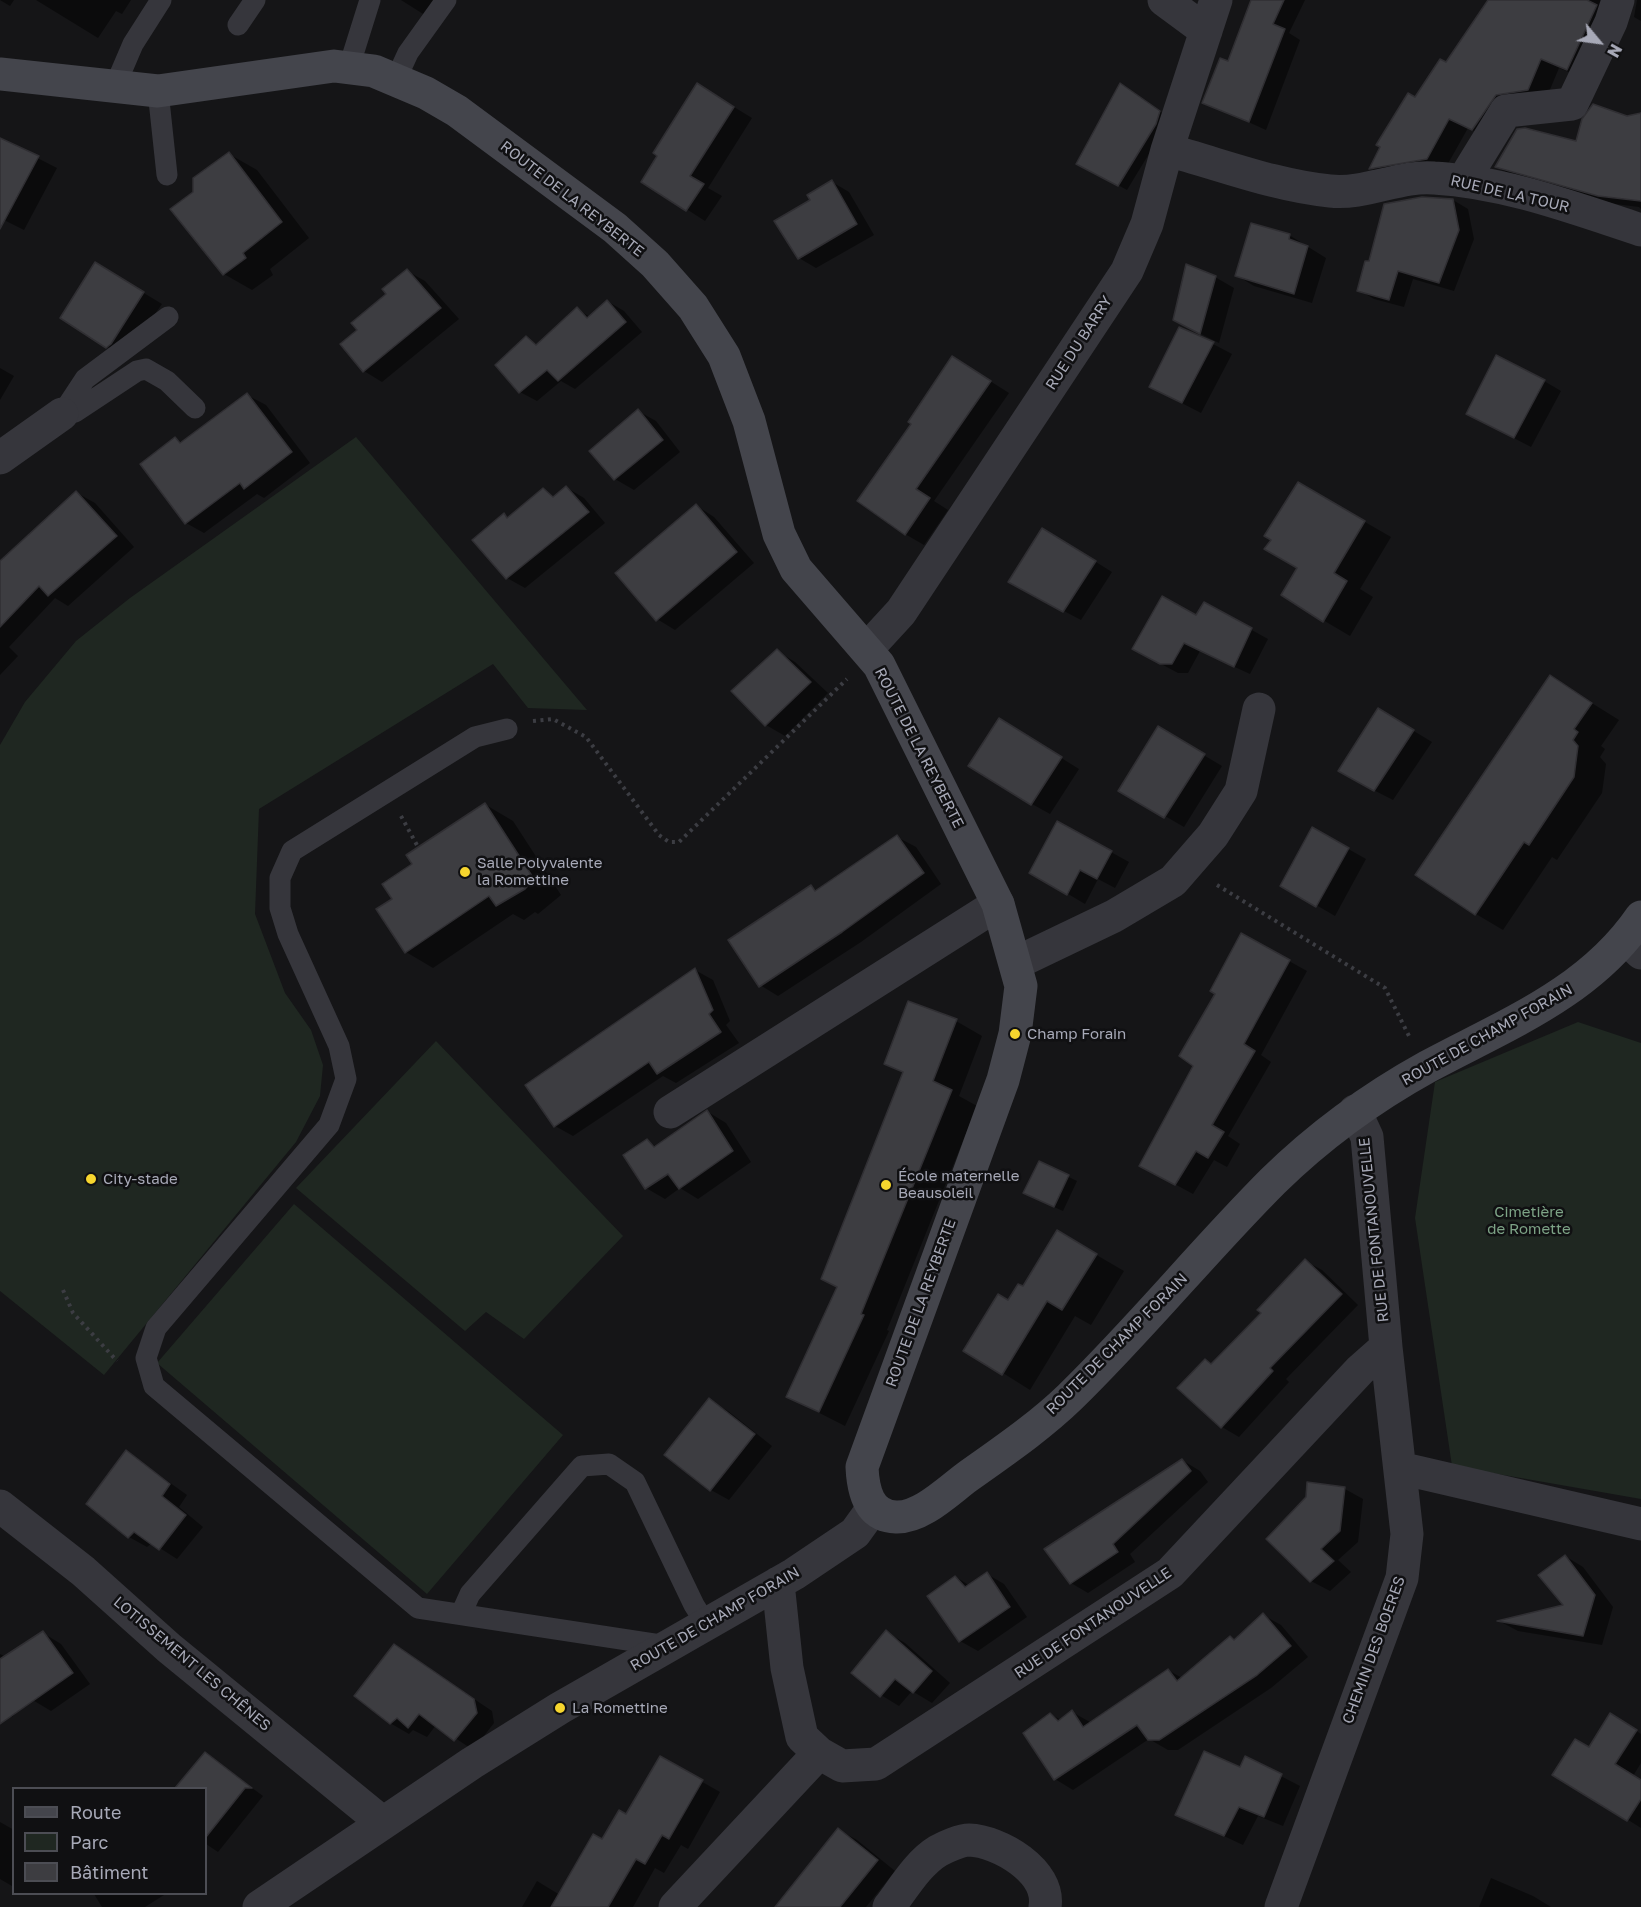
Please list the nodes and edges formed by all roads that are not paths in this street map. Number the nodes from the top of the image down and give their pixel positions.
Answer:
1 (161, 0) edge
2 (255, 0) edge
3 (370, 0) edge
4 (446, 0) edge
5 (1164, 0) edge
6 (1216, 0) edge
7 (1618, 0) edge
8 (238, 25) dead end
9 (1206, 31) junction
10 (349, 67) junction
11 (0, 74) edge
12 (396, 79) junction
13 (116, 86) junction
14 (158, 91) junction
15 (1167, 150) junction
16 (167, 175) dead end
17 (1463, 181) junction
18 (1641, 230) edge
19 (168, 317) dead end
20 (195, 408) dead end
21 (62, 414) junction
22 (0, 458) edge
23 (873, 657) junction
24 (1260, 709) dead end
25 (507, 729) road end
26 (998, 904) junction
27 (1636, 936) edge
28 (1016, 963) junction
29 (1355, 1111) junction
30 (670, 1112) dead end
31 (1386, 1347) junction
32 (1400, 1468) junction
33 (0, 1506) edge
34 (873, 1508) junction
35 (1641, 1524) edge
36 (778, 1583) junction
37 (461, 1614) junction
38 (706, 1624) junction
39 (668, 1646) junction
40 (819, 1754) junction
41 (383, 1823) junction
42 (259, 1907) edge
43 (675, 1907) edge
44 (889, 1907) edge
45 (1045, 1907) edge
46 (1281, 1907) edge

1 - 13 lane
2 - 8 lane
3 - 10 lane
4 - 12 lane
5 - 9 street
6 - 9 street, RUE DU BARRY
7 - 17 street
9 - 15 street, RUE DU BARRY
10 - 12 main road, ROUTE DE LA REYBERTE
10 - 14 main road, ROUTE DE LA REYBERTE
11 - 13 main road, ROUTE DE LA REYBERTE
12 - 23 main road, ROUTE DE LA REYBERTE
13 - 14 main road, ROUTE DE LA REYBERTE
14 - 16 lane
15 - 17 street, RUE DE LA TOUR
15 - 23 street, RUE DU BARRY
17 - 18 street, RUE DE LA TOUR
19 - 21 lane
20 - 21 lane
21 - 22 street
23 - 26 main road, ROUTE DE LA REYBERTE
24 - 28 street
25 - 37 lane
26 - 28 main road, ROUTE DE LA REYBERTE
26 - 30 street
27 - 29 main road, ROUTE DE CHAMP FORAIN
28 - 34 main road, ROUTE DE LA REYBERTE
29 - 31 street, RUE DE FONTANOUVELLE
29 - 34 main road, ROUTE DE CHAMP FORAIN
31 - 32 street, CHEMIN DES BOERES
31 - 40 street, RUE DE FONTANOUVELLE
32 - 35 street
32 - 46 street, CHEMIN DES BOERES
33 - 41 street, LOTISSEMENT LES CHÊNES
34 - 36 street, ROUTE DE CHAMP FORAIN
36 - 38 street, ROUTE DE CHAMP FORAIN
36 - 40 street, RUE DE FONTANOUVELLE
37 - 38 lane
37 - 39 lane
38 - 39 street, ROUTE DE CHAMP FORAIN
39 - 41 street, ROUTE DE CHAMP FORAIN
40 - 43 street
41 - 42 street, ROUTE DE CHAMP FORAIN
44 - 45 street

